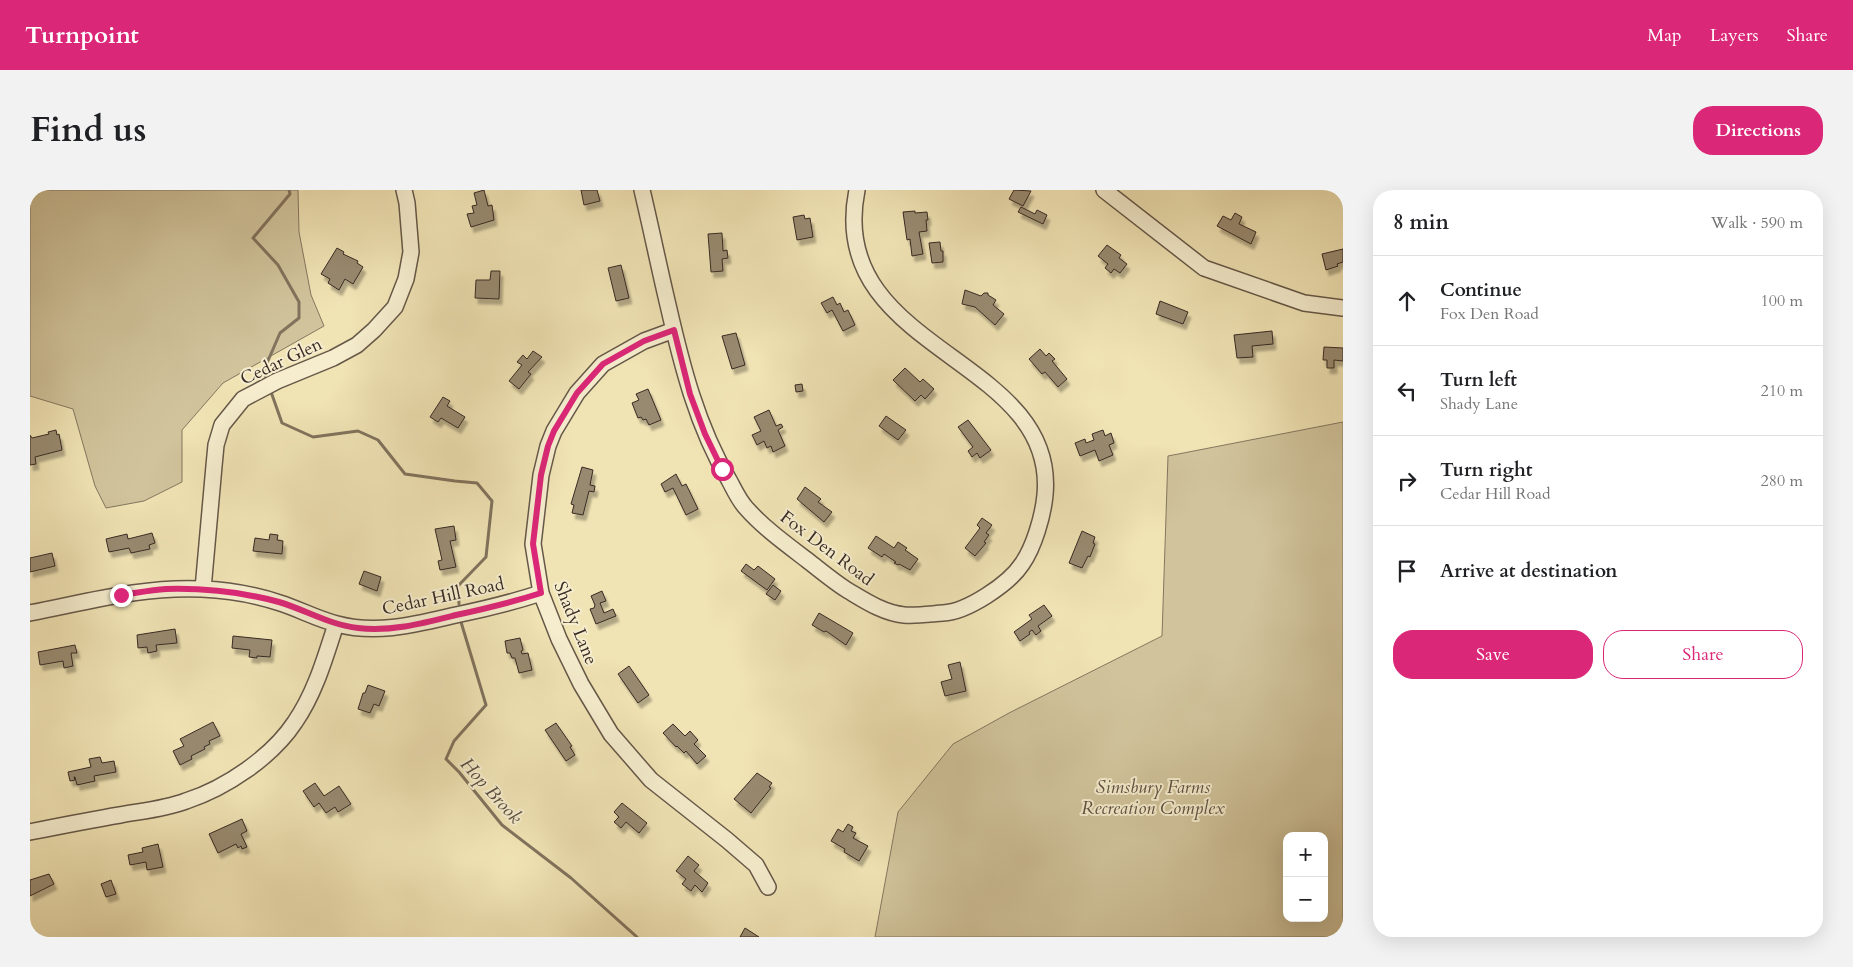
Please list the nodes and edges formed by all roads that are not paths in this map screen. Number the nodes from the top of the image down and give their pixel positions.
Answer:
1 (404, 190) edge
2 (642, 190) edge
3 (857, 190) edge
4 (1104, 190) edge
5 (1343, 308) edge
6 (674, 330) junction
7 (203, 589) junction
8 (541, 593) junction
9 (30, 614) edge
10 (336, 624) junction
11 (30, 832) edge
12 (768, 887) dead end

1 - 7 street, Cedar Glen
2 - 6 street, Fox Den Road
3 - 6 street, Fox Den Road
4 - 5 street
6 - 8 street, Shady Lane
7 - 9 street, Cedar Hill Road
7 - 10 street, Cedar Hill Road
8 - 10 street, Cedar Hill Road
8 - 12 street, Shady Lane
10 - 11 street

